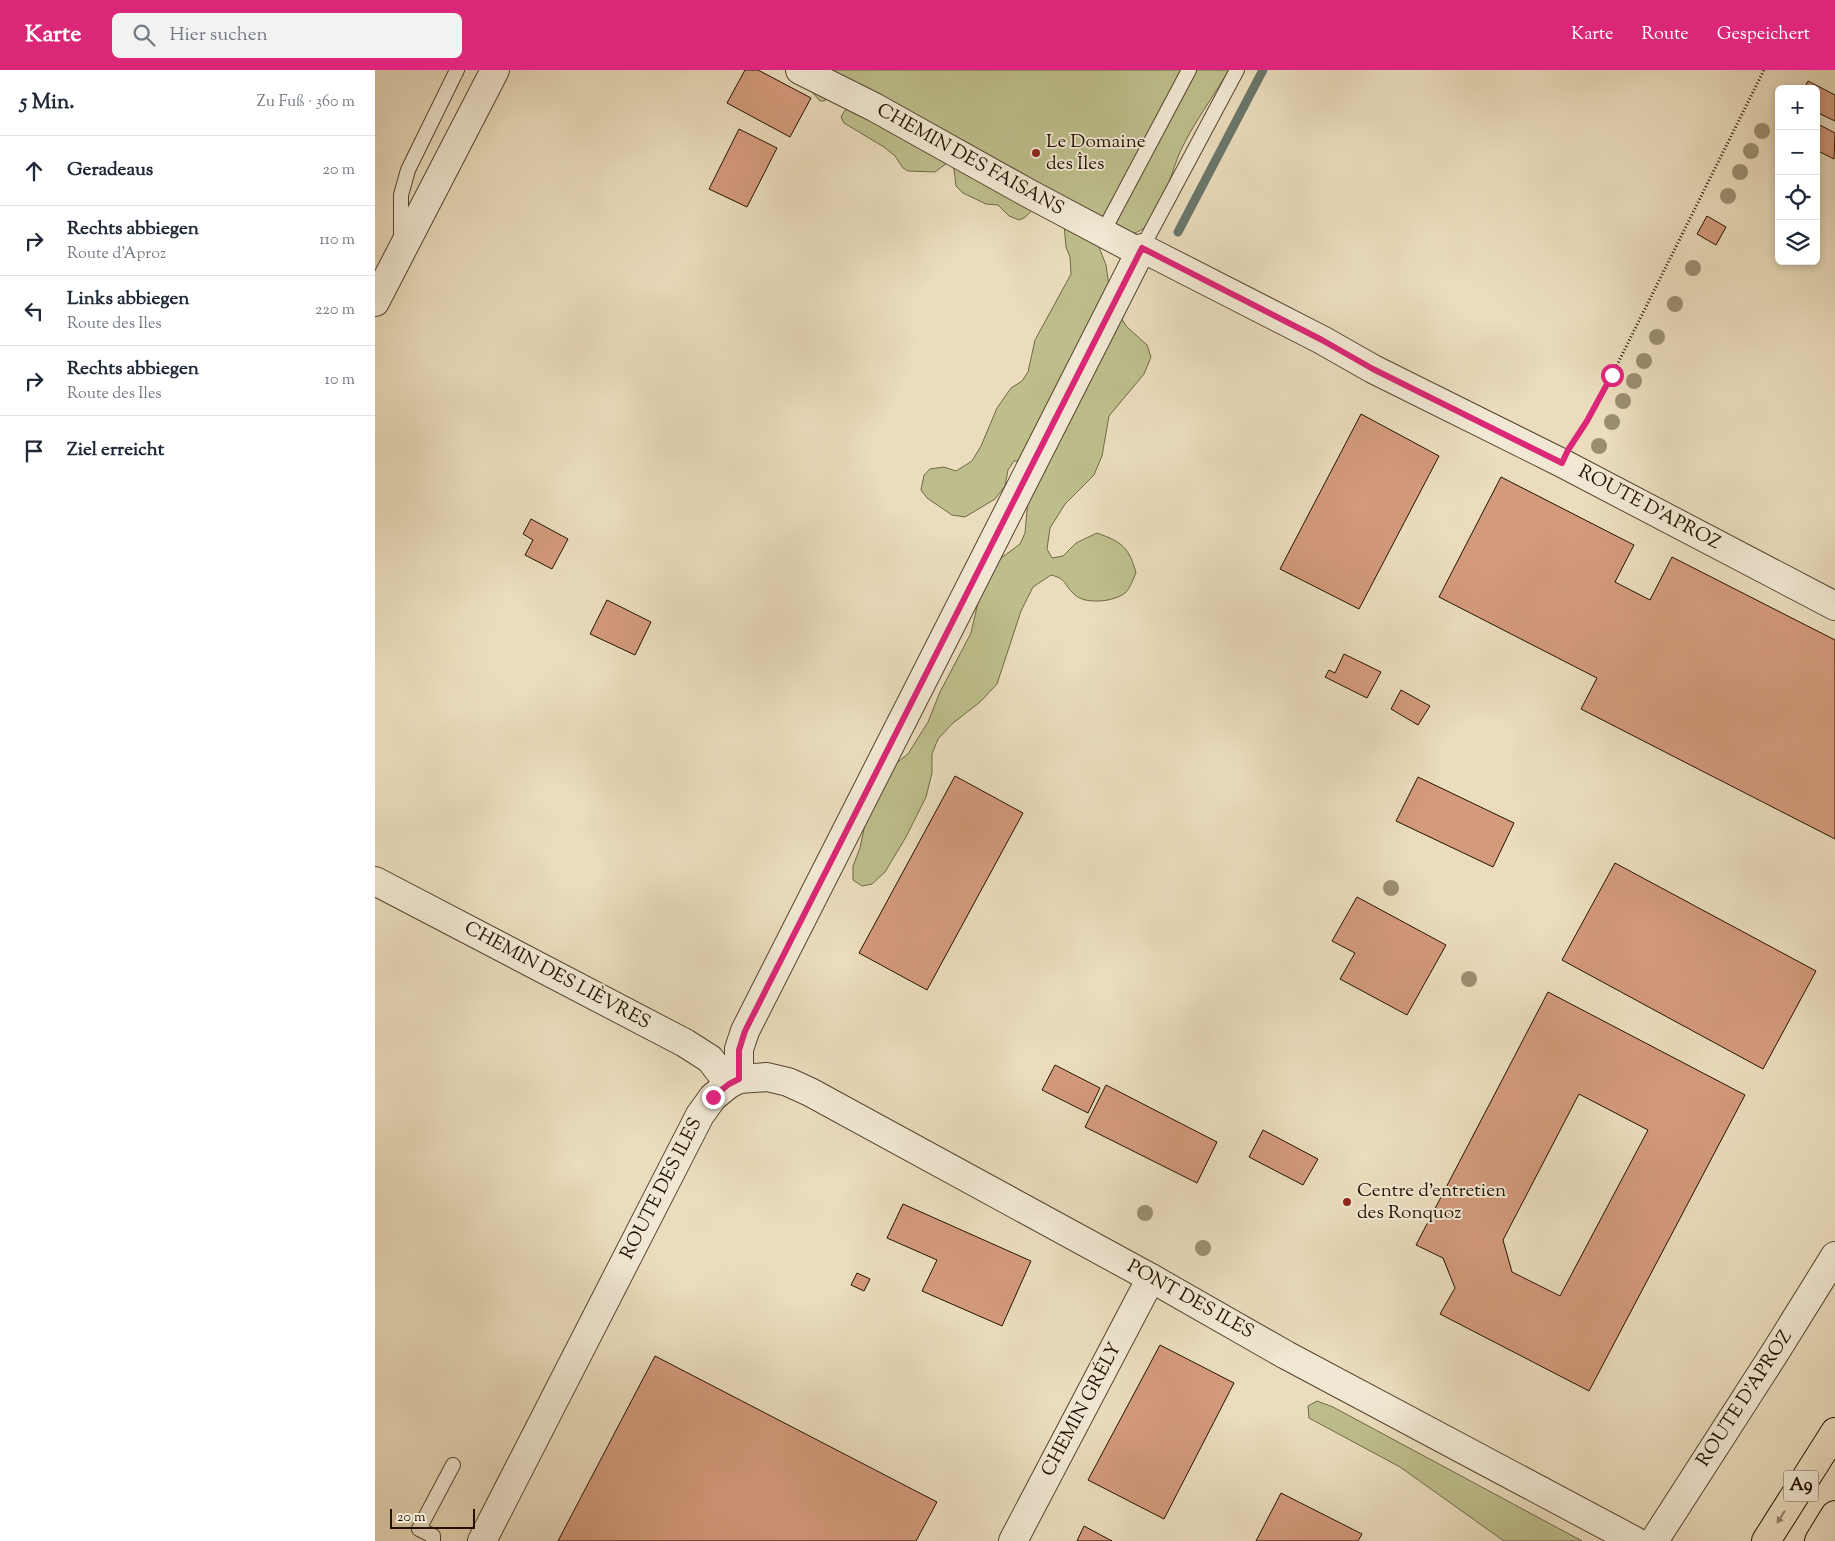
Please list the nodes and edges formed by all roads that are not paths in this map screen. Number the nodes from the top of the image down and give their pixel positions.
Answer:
1 (457, 70) edge
2 (495, 70) edge
3 (800, 70) edge
4 (1189, 70) edge
5 (1237, 70) edge
6 (1103, 232) junction
7 (401, 250) junction
8 (1140, 250) junction
9 (375, 302) edge
10 (1835, 606) edge
11 (375, 881) edge
12 (734, 1081) junction
13 (1835, 1256) edge
14 (1151, 1278) junction
15 (1835, 1432) edge
16 (453, 1465) dead end
17 (1835, 1515) edge
18 (433, 1541) edge
19 (482, 1541) edge
20 (1013, 1541) edge
21 (1635, 1541) edge
22 (1654, 1541) edge
23 (1766, 1541) edge
24 (1819, 1541) edge

1 - 7 lane
2 - 7 street
3 - 6 street, CHEMIN DES FAISANS
4 - 6 lane
5 - 8 lane
6 - 8 street, CHEMIN DES FAISANS
7 - 9 street
8 - 10 street, ROUTE D'APROZ
8 - 12 street
11 - 12 street, CHEMIN DES LIÈVRES
12 - 14 street, PONT DES ILES
12 - 19 street, ROUTE DES ILES
13 - 22 street, ROUTE D'APROZ
14 - 20 street, CHEMIN GRÉLY
14 - 21 street, PONT DES ILES
15 -> 23 highway, A9
16 - 18 lane
17 - 24 highway, A9

